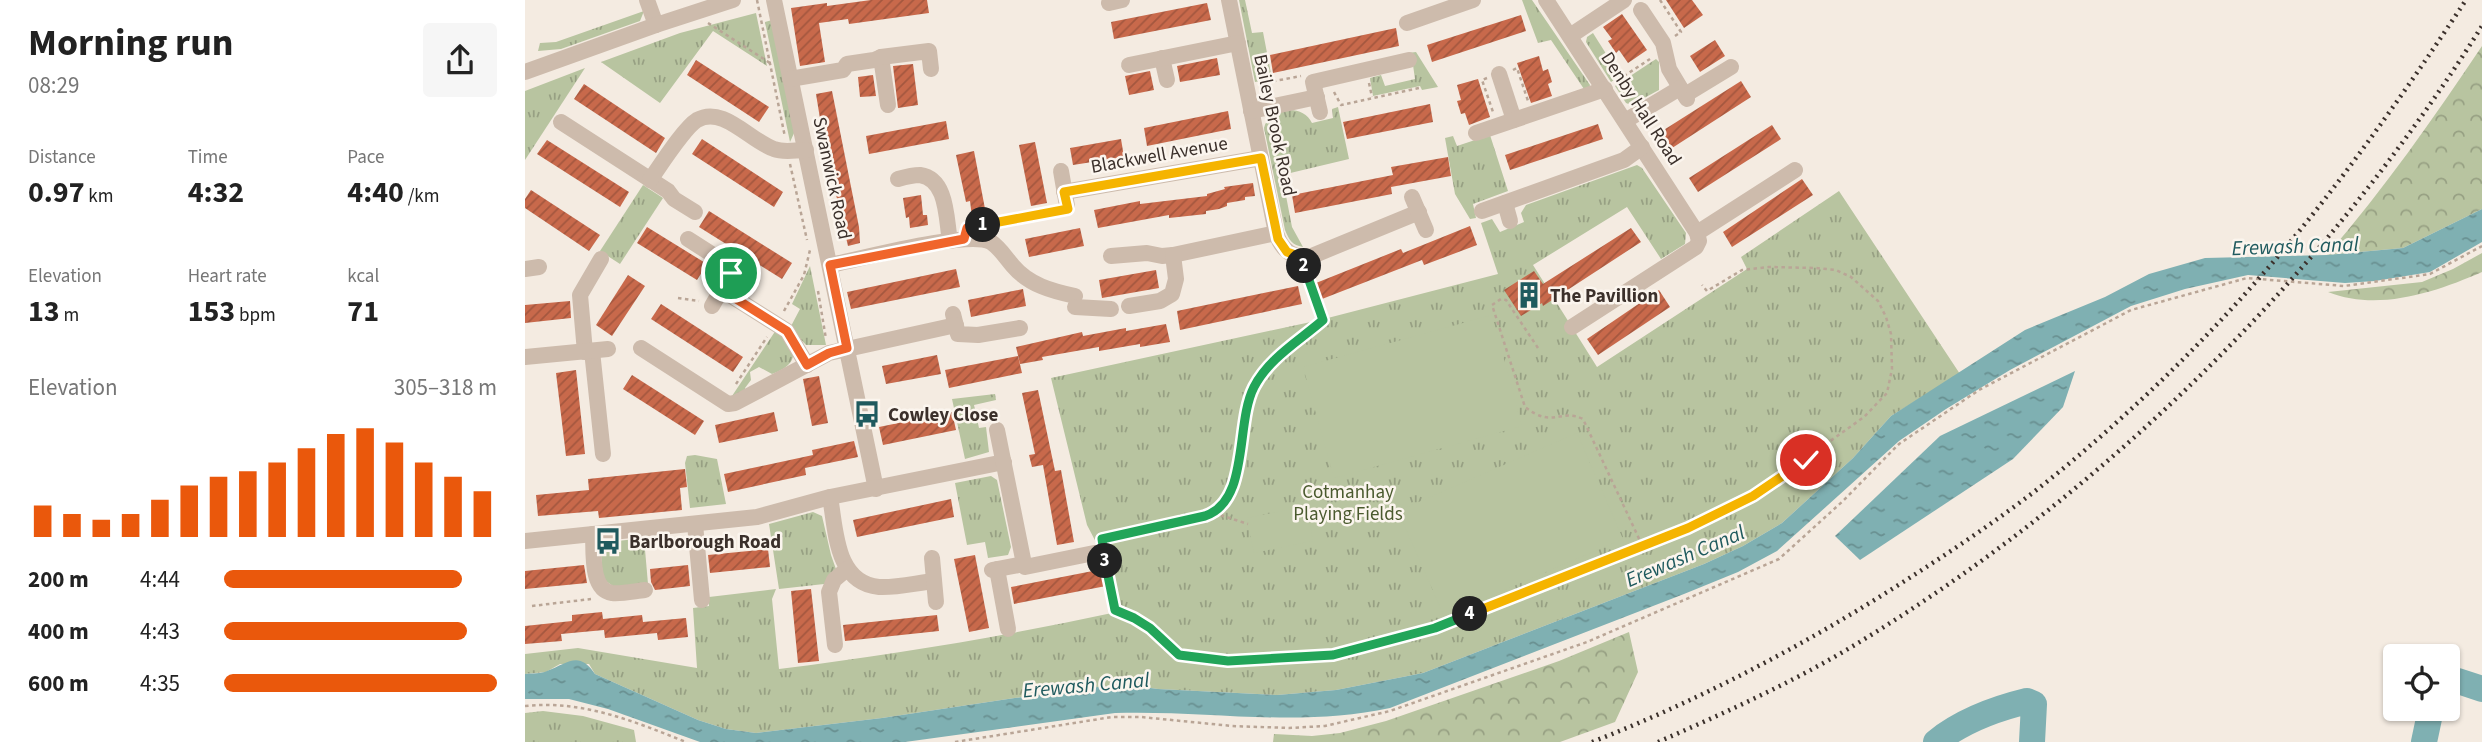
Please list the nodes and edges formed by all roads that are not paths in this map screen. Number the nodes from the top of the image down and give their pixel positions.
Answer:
1 (647, 0) edge
2 (733, 0) edge
3 (774, 0) edge
4 (1229, 0) edge
5 (1473, 0) edge
6 (1546, 0) edge
7 (1624, 0) edge
8 (708, 10) edge
9 (1641, 10) dead end
10 (1407, 23) dead end
11 (656, 24) junction
12 (1570, 36) junction
13 (1238, 43) junction
14 (525, 57) edge
15 (881, 57) junction
16 (1162, 58) junction
17 (1409, 61) dead end
18 (544, 65) junction
19 (1129, 65) dead end
20 (1731, 66) dead end
21 (931, 69) dead end
22 (525, 72) edge
23 (1499, 74) dead end
24 (790, 79) junction
25 (1167, 80) dead end
26 (1605, 89) junction
27 (1681, 90) junction
28 (888, 105) dead end
29 (1251, 111) junction
30 (1514, 120) junction
31 (1625, 121) junction
32 (561, 122) dead end
33 (1476, 132) dead end
34 (1642, 147) junction
35 (806, 150) junction
36 (1261, 158) junction
37 (1795, 170) dead end
38 (1061, 171) dead end
39 (898, 179) dead end
40 (650, 180) junction
41 (1412, 197) dead end
42 (1505, 203) junction
43 (1482, 211) dead end
44 (695, 212) dead end
45 (1419, 212) junction
46 (1510, 221) dead end
47 (1426, 230) dead end
48 (1276, 233) junction
49 (1698, 237) junction
50 (688, 239) dead end
51 (957, 240) junction
52 (1173, 255) junction
53 (1111, 256) dead end
54 (601, 260) dead end
55 (830, 265) junction
56 (722, 290) junction
57 (712, 306) road end
58 (1129, 306) dead end
59 (1111, 309) dead end
60 (1572, 327) dead end
61 (1020, 328) dead end
62 (641, 348) dead end
63 (847, 348) junction
64 (595, 354) junction
65 (525, 357) edge
66 (807, 365) junction
67 (997, 430) dead end
68 (603, 454) dead end
69 (1004, 462) junction
70 (876, 489) junction
71 (830, 497) junction
72 (695, 524) junction
73 (593, 534) junction
74 (525, 541) edge
75 (1100, 551) road end
76 (932, 558) dead end
77 (1024, 564) junction
78 (847, 569) junction
79 (934, 582) junction
80 (645, 590) dead end
81 (702, 600) dead end
82 (936, 602) dead end
83 (1009, 629) dead end
84 (835, 645) dead end

1 - 11 street
2 - 8 street
3 - 24 street, Swanwick Road
4 - 13 street, Bailey Brook Road
5 - 10 street
6 - 12 street, Denby Hall Road
7 - 12 street
8 - 11 street
9 - 27 street
11 - 18 street
12 - 26 street, Denby Hall Road
13 - 16 street
13 - 29 street, Bailey Brook Road
14 - 18 street
15 - 21 street
15 - 24 street
15 - 28 street
16 - 19 street
16 - 25 street
17 - 29 street
18 - 22 street
20 - 27 street
23 - 30 street
24 - 35 street, Swanwick Road
26 - 30 street
26 - 31 street, Denby Hall Road
27 - 31 street
29 - 36 street, Bailey Brook Road
30 - 33 street
31 - 34 street, Denby Hall Road
32 - 40 street
34 - 42 street
34 - 49 street, Denby Hall Road
35 - 40 street
35 - 55 street, Swanwick Road
36 - 38 street, Blackwell Avenue
36 - 48 street, Bailey Brook Road
37 - 49 street
39 - 51 street
40 - 44 street
41 - 45 street
42 - 43 street
42 - 46 street
45 - 47 street
45 - 48 street, Bailey Brook Road
48 - 52 street
49 - 60 street
50 - 56 street
51 - 55 street
51 - 59 street
52 - 53 street
52 - 58 street
54 - 64 street
55 - 63 street, Swanwick Road
56 - 57 street
56 - 66 street
61 - 63 street
62 - 66 street
63 - 66 street
63 - 70 street, Swanwick Road
64 - 65 street
64 - 68 street
67 - 69 street
69 - 70 street
69 - 77 street
70 - 71 street
71 - 72 street
71 - 78 street
72 - 73 street
72 - 81 street
73 - 74 street
73 - 80 street
75 - 77 street
76 - 79 street
77 - 83 street
78 - 79 street
78 - 84 street
79 - 82 street

